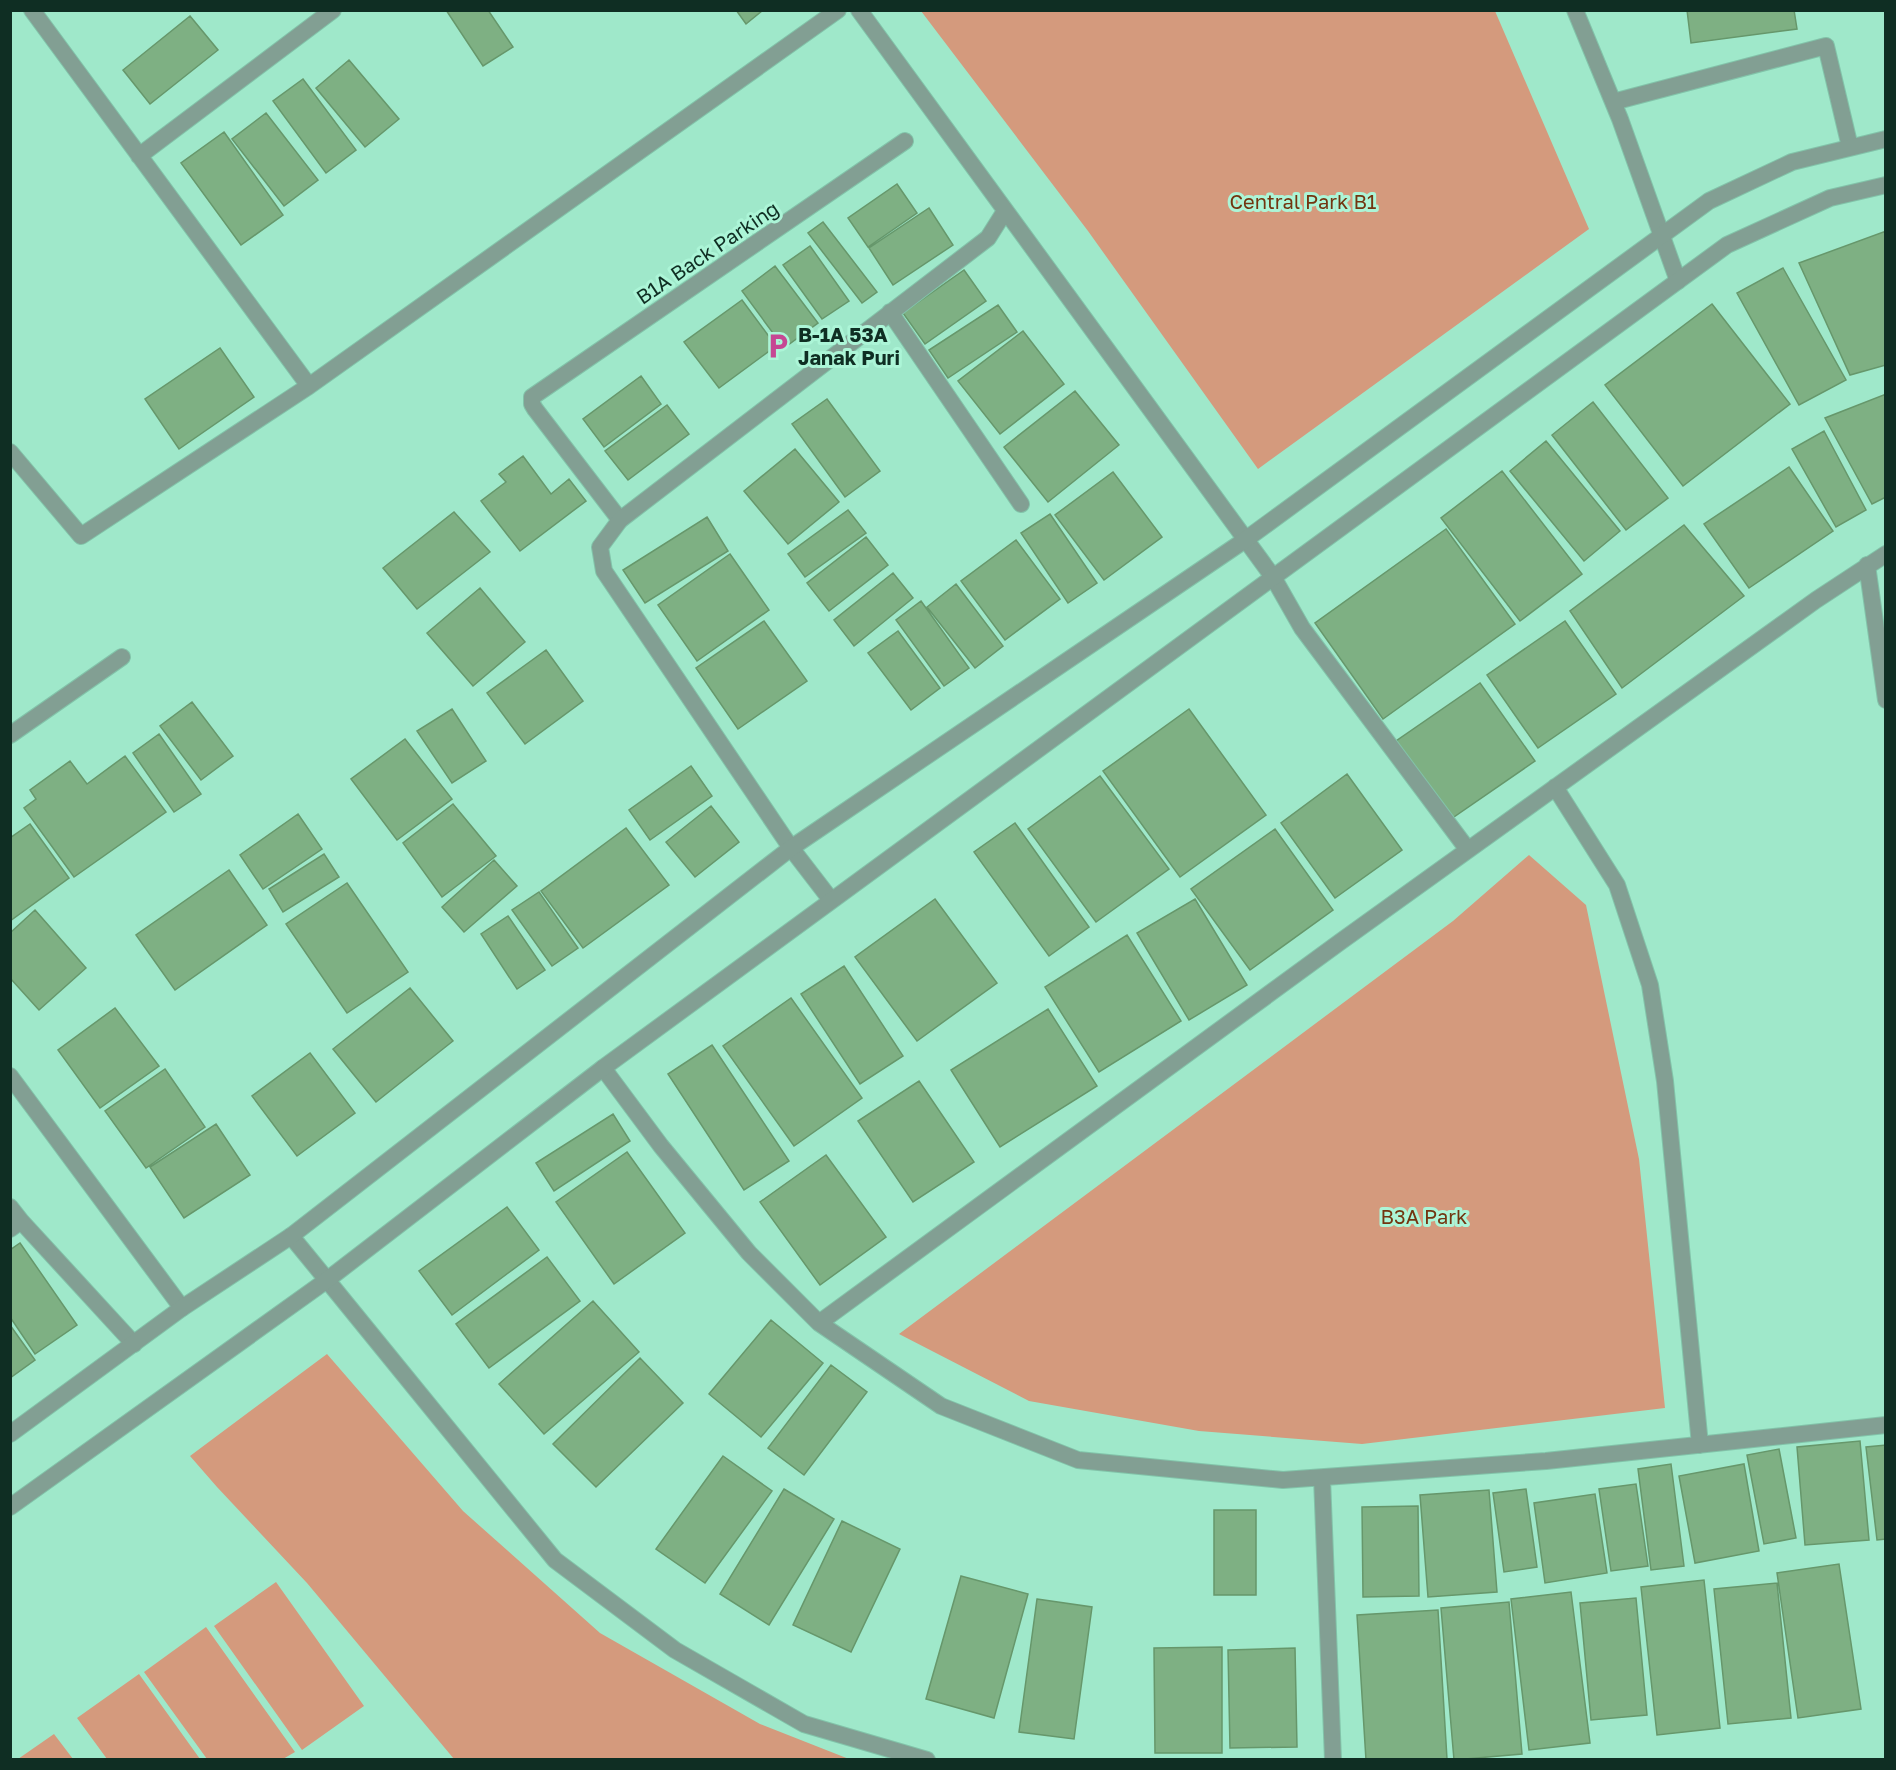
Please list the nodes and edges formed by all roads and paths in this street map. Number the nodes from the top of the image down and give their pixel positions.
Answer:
1 (32, 10) edge
2 (333, 10) edge
3 (838, 10) edge
4 (858, 10) edge
5 (1575, 10) edge
6 (1613, 102) junction
7 (1886, 139) edge
8 (906, 141) dead end
9 (1850, 147) junction
10 (139, 156) junction
11 (1886, 185) edge
12 (1005, 211) junction
13 (1662, 236) junction
14 (1678, 281) junction
15 (890, 312) junction
16 (309, 386) junction
17 (10, 452) edge
18 (1021, 504) dead end
19 (620, 520) junction
20 (1245, 540) junction
21 (1886, 554) edge
22 (1868, 566) junction
23 (1273, 577) junction
24 (122, 657) dead end
25 (1886, 700) edge
26 (10, 735) edge
27 (1555, 787) junction
28 (791, 848) junction
29 (1467, 850) junction
30 (831, 900) junction
31 (603, 1068) junction
32 (10, 1076) edge
33 (10, 1207) edge
34 (16, 1225) edge
35 (291, 1236) junction
36 (327, 1280) junction
37 (182, 1308) junction
38 (819, 1323) junction
39 (134, 1344) junction
40 (1886, 1425) edge
41 (10, 1434) edge
42 (1700, 1445) junction
43 (1322, 1478) junction
44 (10, 1507) edge
45 (927, 1760) edge
46 (1332, 1760) edge

1 - 10 street
2 - 10 street
3 - 16 street
4 - 12 street
5 - 6 street
6 - 9 street
6 - 13 street
7 - 9 street
8 - 19 street, B1A Back Parking
9 - 13 street
10 - 16 street
11 - 14 street
12 - 15 street
12 - 20 street
13 - 14 street
13 - 20 street
14 - 23 street
15 - 18 street
15 - 19 street
16 - 17 street
19 - 28 street
20 - 23 street
20 - 28 street
21 - 22 street
22 - 25 street
22 - 27 street
23 - 29 street
23 - 30 street
24 - 26 street
27 - 29 street
27 - 42 street
28 - 30 street
28 - 35 street
29 - 38 street
30 - 31 street
31 - 36 street
31 - 38 street
32 - 37 street
33 - 34 street
34 - 39 street
35 - 36 street
35 - 37 street
36 - 44 street
36 - 45 street
37 - 39 street
38 - 43 street
39 - 41 street
40 - 42 street
42 - 43 street
43 - 46 street

